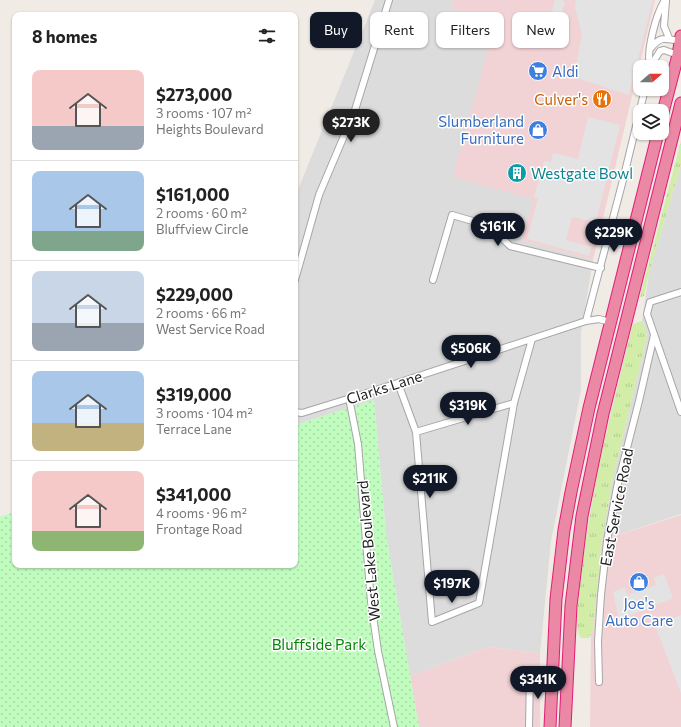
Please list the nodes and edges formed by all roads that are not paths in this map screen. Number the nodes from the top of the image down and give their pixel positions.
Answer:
1 (389, 0) edge
2 (666, 0) edge
3 (677, 38) edge
4 (650, 49) junction
5 (678, 55) junction
6 (648, 60) edge
7 (654, 60) edge
8 (642, 96) edge
9 (681, 103) edge
10 (665, 104) edge
11 (656, 140) edge
12 (601, 268) junction
13 (298, 269) edge
14 (433, 280) dead end
15 (681, 292) edge
16 (586, 321) junction
17 (610, 322) junction
18 (654, 336) junction
19 (532, 339) junction
20 (621, 345) junction
21 (398, 383) junction
22 (349, 398) junction
23 (514, 403) junction
24 (298, 412) edge
25 (681, 412) edge
26 (416, 432) junction
27 (530, 672) dead end
28 (599, 682) dead end
29 (394, 727) edge
30 (529, 727) edge
31 (550, 727) edge
32 (565, 727) edge

1 - 13 street
2 - 3 street
2 - 4 street
3 - 4 street
3 - 5 highway
4 - 6 street
5 - 7 street
5 - 10 highway
8 - 12 street
9 - 20 highway
11 - 17 highway
12 - 14 street
12 - 16 street
15 - 18 street
16 - 17 street, Clarks Lane
16 - 19 street, Clarks Lane
17 - 20 highway
17 - 31 highway
18 - 25 street
18 - 28 street, East Service Road
19 - 21 street, Clarks Lane
19 - 23 street
20 - 32 highway
21 - 22 street, Clarks Lane
21 - 26 street
22 - 24 street, Clarks Lane
22 - 29 street, West Lake Boulevard
23 - 26 street
23 - 26 street
27 - 30 street

